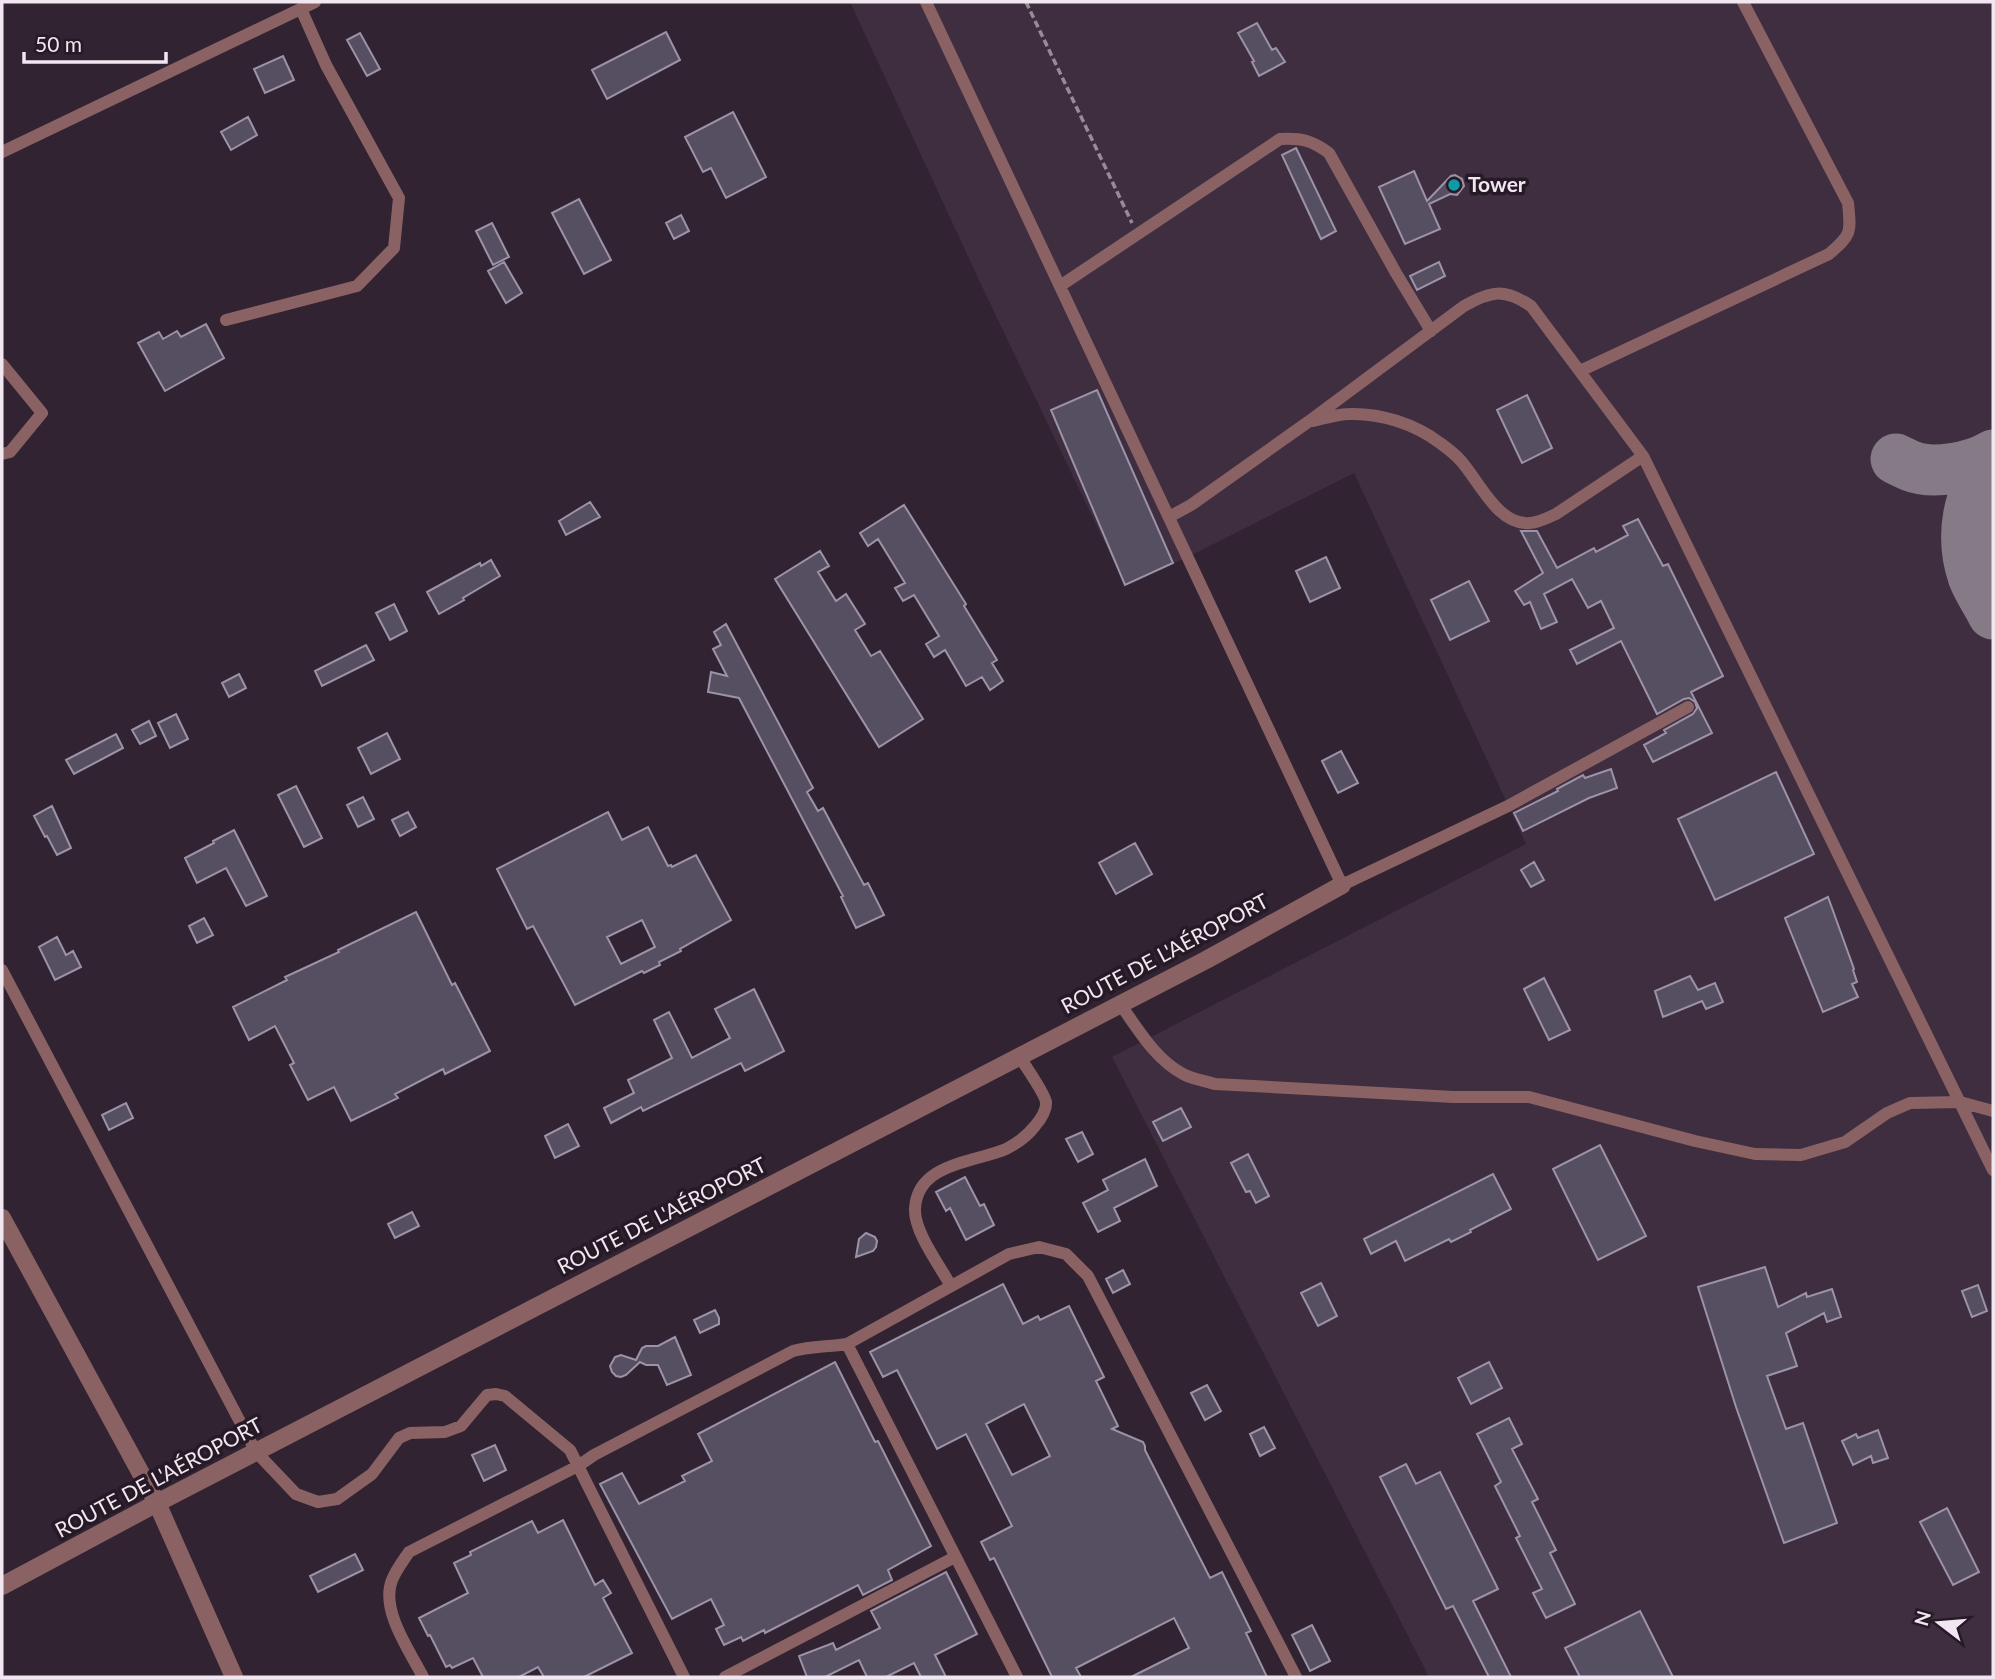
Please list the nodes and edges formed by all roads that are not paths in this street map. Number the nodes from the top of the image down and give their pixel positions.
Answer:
1 (315, 2) edge
2 (926, 2) edge
3 (1743, 2) edge
4 (301, 9) junction
5 (2, 152) edge
6 (1060, 286) junction
7 (226, 320) dead end
8 (1431, 331) junction
9 (2, 363) edge
10 (1580, 371) junction
11 (1308, 422) junction
12 (2, 454) edge
13 (1643, 456) junction
14 (1169, 517) junction
15 (1688, 707) dead end
16 (1342, 885) junction
17 (2, 970) edge
18 (1120, 1004) junction
19 (1019, 1056) junction
20 (1959, 1102) junction
21 (1993, 1111) edge
22 (1993, 1170) edge
23 (2, 1218) edge
24 (951, 1286) junction
25 (847, 1344) junction
26 (256, 1452) junction
27 (578, 1466) junction
28 (157, 1503) junction
29 (955, 1557) junction
30 (2, 1586) edge
31 (234, 1677) edge
32 (424, 1677) edge
33 (684, 1677) edge
34 (725, 1677) edge
35 (1017, 1677) edge
36 (1296, 1677) edge

1 - 4 lane
2 - 6 lane
3 - 10 lane
4 - 5 lane
4 - 7 lane
6 - 8 lane
6 - 14 lane
8 - 10 lane
8 - 11 lane
9 - 12 lane
10 - 13 lane
11 - 13 lane
11 - 14 lane
13 - 20 lane
14 - 16 lane
15 - 16 lane
16 - 18 street, ROUTE DE L'AÉROPORT
17 - 26 lane
18 - 19 street, ROUTE DE L'AÉROPORT
18 - 20 lane
19 - 24 lane
19 - 26 street, ROUTE DE L'AÉROPORT
20 - 21 lane
20 - 22 lane
23 - 28 street
24 - 25 lane
24 - 36 lane
25 - 27 lane
25 - 29 lane
26 - 27 lane
26 - 28 street, ROUTE DE L'AÉROPORT
27 - 32 lane
27 - 33 lane
28 - 30 street, ROUTE DE L'AÉROPORT
28 - 31 street
29 - 34 lane
29 - 35 lane

